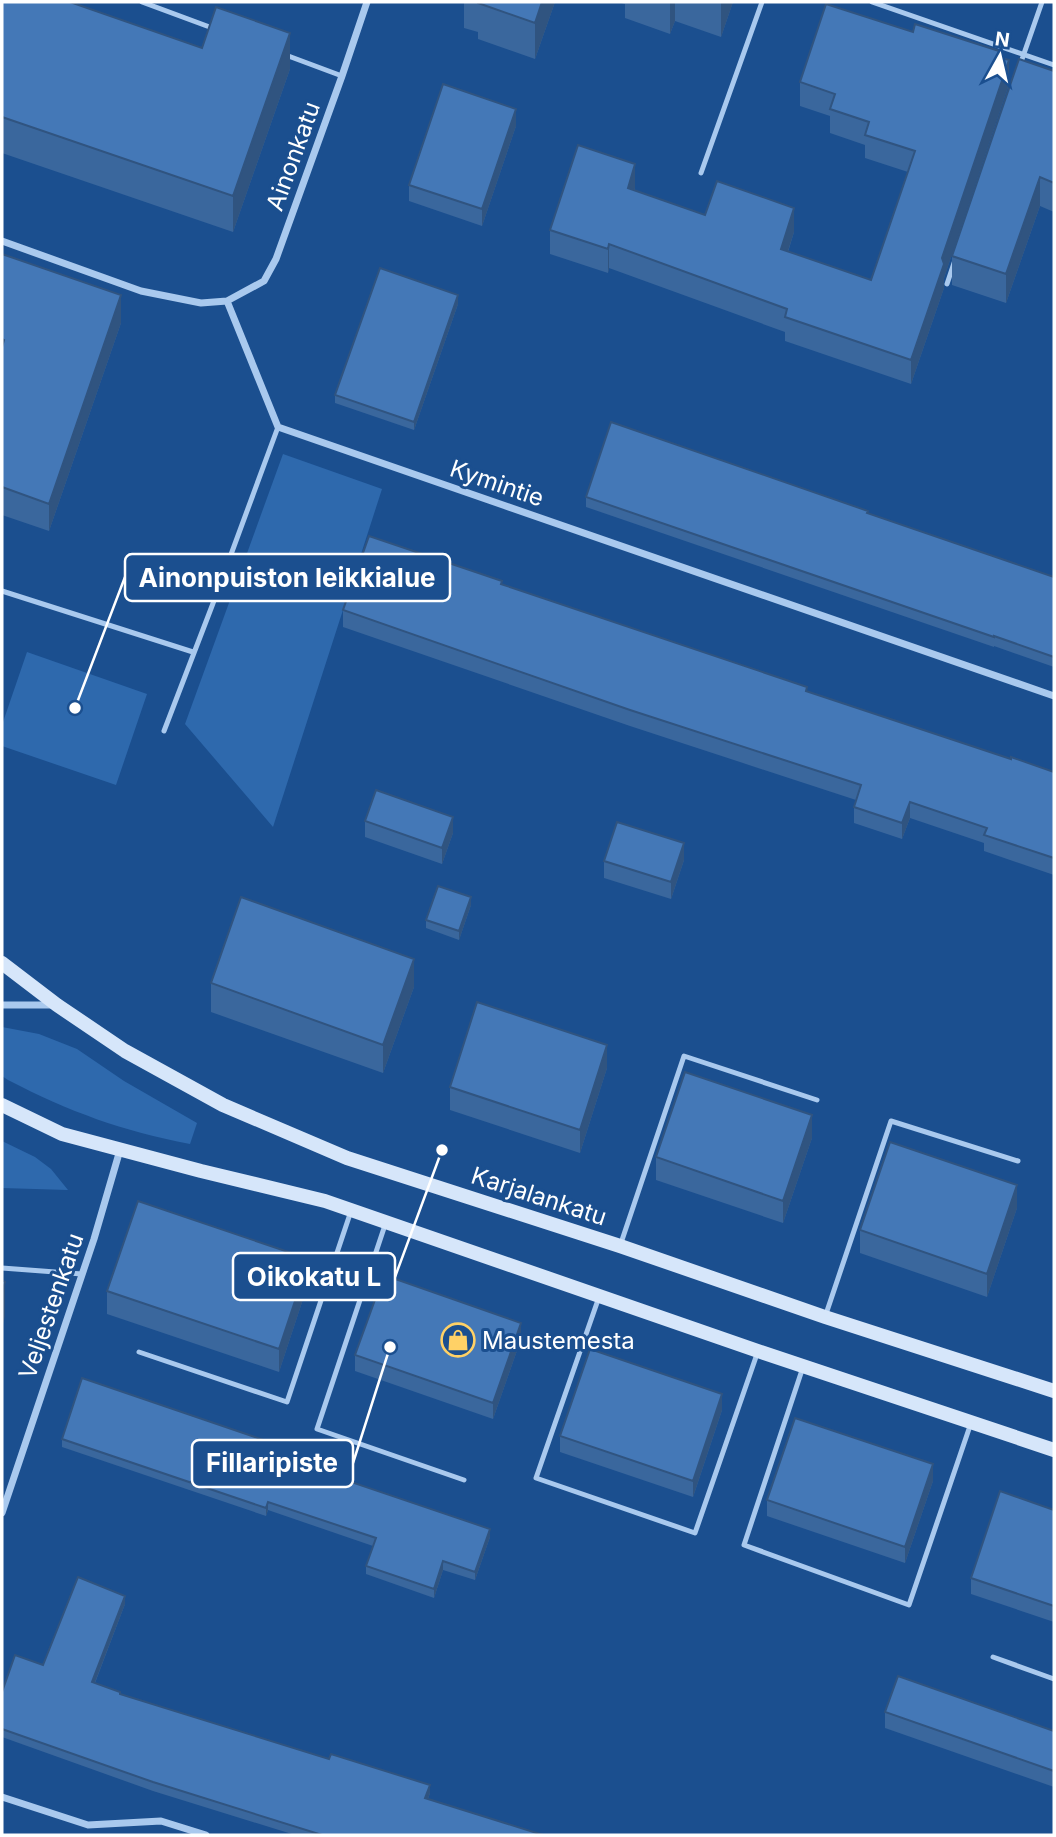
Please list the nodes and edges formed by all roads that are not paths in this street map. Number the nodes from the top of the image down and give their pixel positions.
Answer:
1 (142, 2) edge
2 (367, 2) edge
3 (762, 2) edge
4 (872, 2) edge
5 (1041, 2) edge
6 (220, 30) edge
7 (271, 49) edge
8 (1024, 55) junction
9 (1054, 65) edge
10 (1019, 67) edge
11 (342, 76) junction
12 (701, 173) dead end
13 (2, 241) edge
14 (955, 258) edge
15 (947, 284) dead end
16 (227, 301) junction
17 (278, 427) junction
18 (2, 591) edge
19 (193, 652) junction
20 (1054, 696) edge
21 (164, 731) dead end
22 (2, 963) edge
23 (2, 1005) edge
24 (57, 1005) junction
25 (817, 1100) dead end
26 (2, 1105) edge
27 (120, 1150) junction
28 (1018, 1161) dead end
29 (351, 1210) junction
30 (386, 1222) junction
31 (620, 1246) junction
32 (2, 1268) edge
33 (82, 1274) junction
34 (599, 1297) junction
35 (825, 1317) junction
36 (758, 1351) junction
37 (139, 1352) dead end
38 (803, 1366) junction
39 (1054, 1391) edge
40 (971, 1423) junction
41 (1054, 1450) edge
42 (464, 1480) dead end
43 (2, 1513) edge
44 (993, 1657) dead end
45 (1054, 1679) edge
46 (2, 1797) edge
47 (206, 1835) edge

1 - 6 lane
2 - 11 street, Ainonkatu
3 - 12 lane
4 - 8 lane
5 - 8 lane
7 - 11 lane
8 - 9 lane
8 - 10 lane
11 - 16 street, Ainonkatu
13 - 16 street
14 - 15 lane
16 - 17 street
17 - 19 lane
17 - 20 street, Kymintie
18 - 19 lane
19 - 21 lane
22 - 24 main road, Karjalankatu
23 - 24 street
24 - 31 main road, Karjalankatu
25 - 31 lane
26 - 27 main road
27 - 29 main road
27 - 33 street, Veljestenkatu
28 - 35 lane
29 - 30 main road
29 - 37 lane
30 - 34 main road
30 - 42 lane
31 - 35 main road, Karjalankatu
32 - 33 lane
33 - 43 street, Veljestenkatu
34 - 36 main road
34 - 36 lane
35 - 39 main road, Karjalankatu
36 - 38 main road
38 - 40 main road
38 - 40 lane
40 - 41 main road
44 - 45 lane
46 - 47 street

